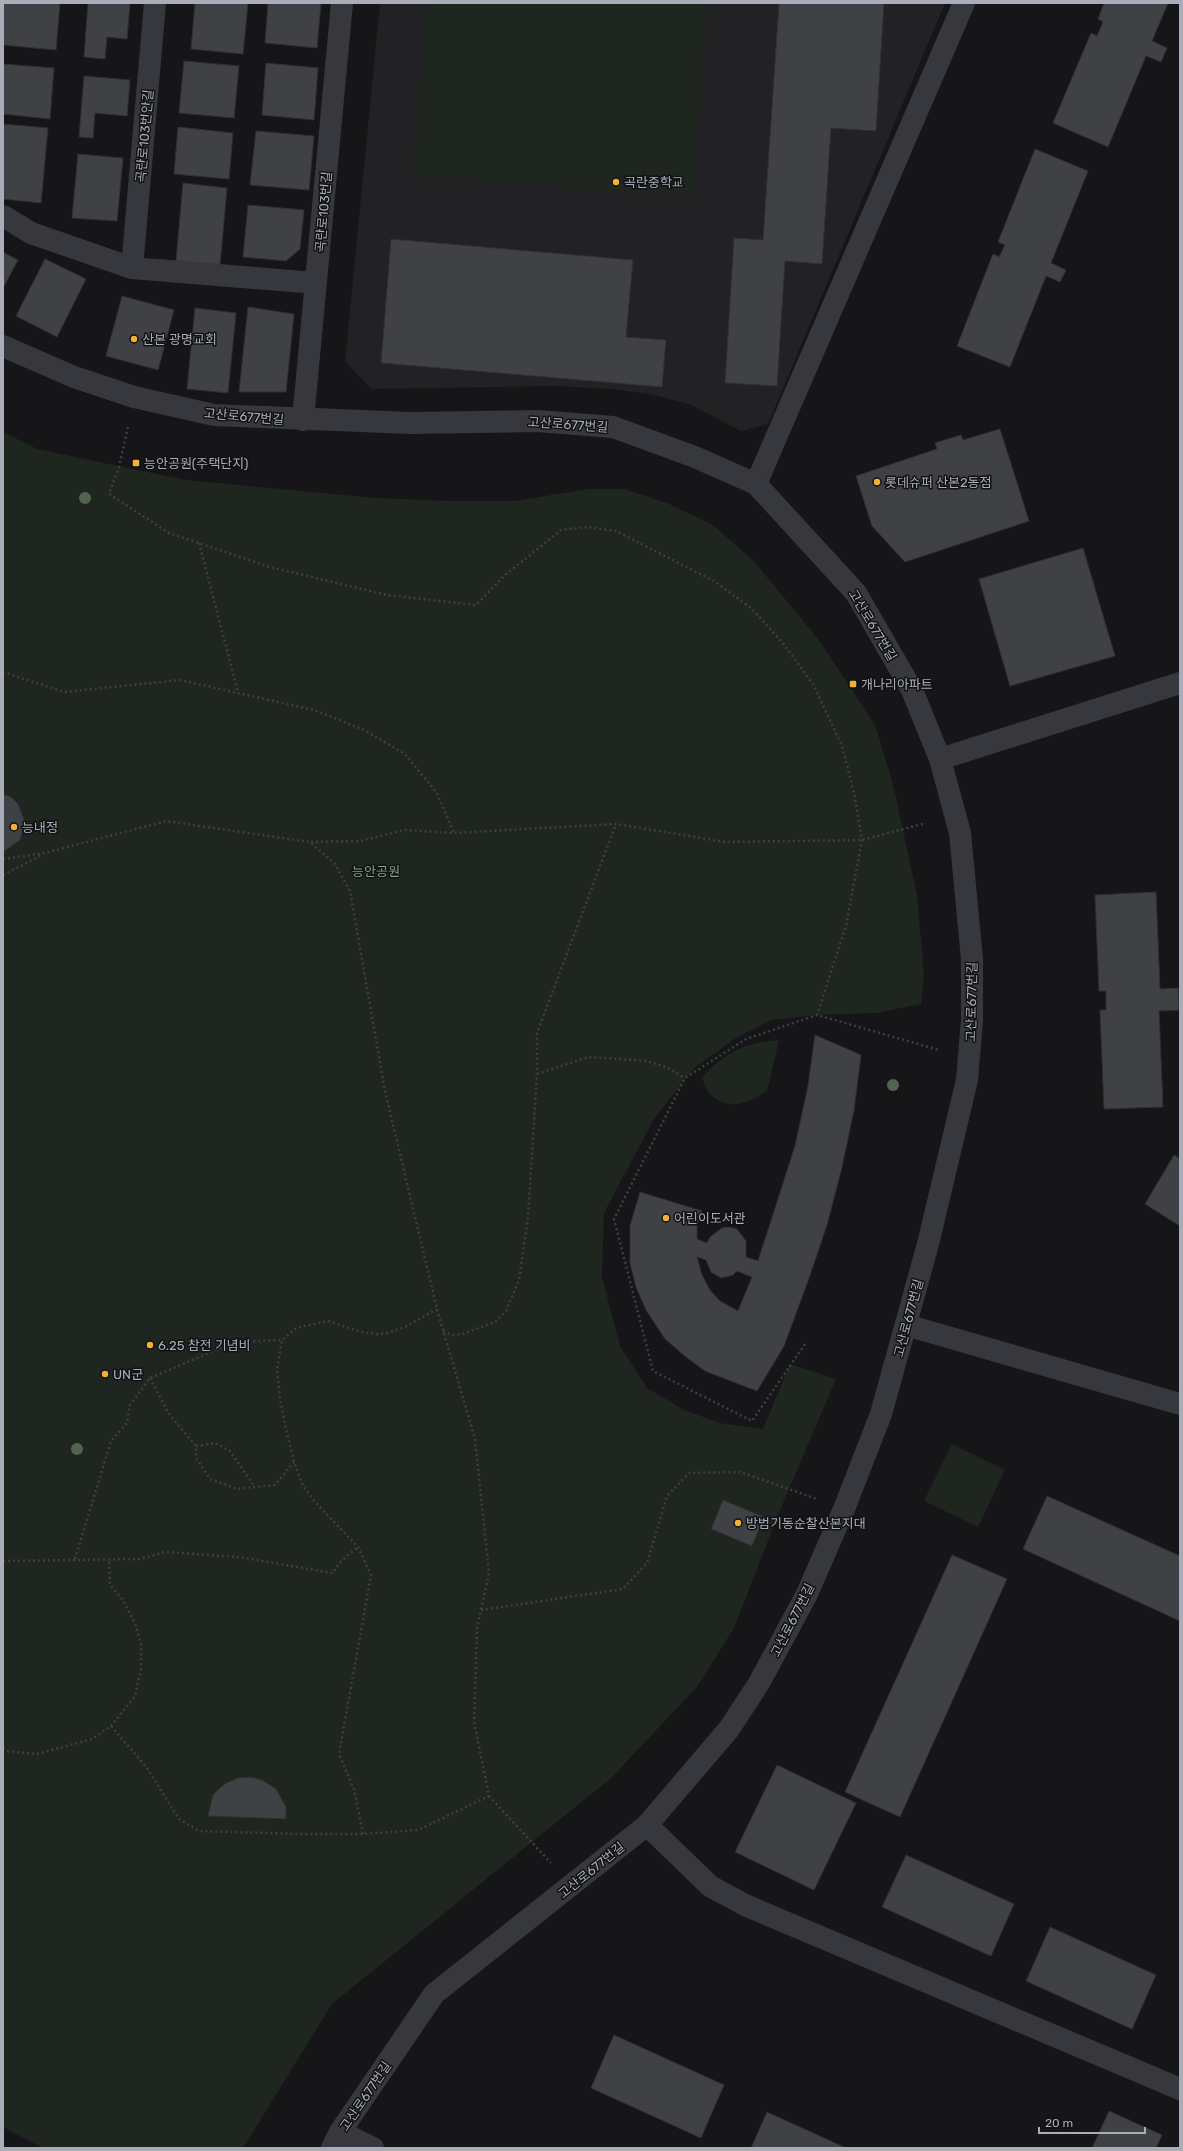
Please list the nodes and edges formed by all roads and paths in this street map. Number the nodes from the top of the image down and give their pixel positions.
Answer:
1 (155, 3) edge
2 (342, 3) edge
3 (964, 3) edge
4 (3, 216) edge
5 (132, 268) junction
6 (316, 283) junction
7 (3, 346) edge
8 (134, 397) junction
9 (304, 420) junction
10 (756, 484) junction
11 (198, 543) junction
12 (3, 672) edge
13 (1180, 683) edge
14 (238, 692) junction
15 (940, 759) junction
16 (955, 815) junction
17 (616, 824) junction
18 (454, 834) junction
19 (862, 840) junction
20 (310, 842) junction
21 (45, 853) junction
22 (3, 859) edge
23 (3, 875) edge
24 (817, 1015) junction
25 (969, 1058) junction
26 (537, 1074) junction
27 (686, 1078) junction
28 (437, 1309) junction
29 (906, 1325) junction
30 (443, 1332) junction
31 (282, 1340) junction
32 (805, 1344) dead end
33 (150, 1378) junction
34 (1180, 1404) edge
35 (196, 1446) junction
36 (294, 1462) junction
37 (255, 1487) junction
38 (844, 1509) junction
39 (358, 1547) junction
40 (75, 1559) junction
41 (3, 1560) edge
42 (109, 1560) junction
43 (481, 1610) junction
44 (111, 1726) junction
45 (3, 1748) edge
46 (489, 1796) junction
47 (647, 1825) junction
48 (363, 1834) junction
49 (572, 1885) junction
50 (1180, 2089) edge
51 (336, 2140) edge
52 (373, 2148) edge

1 - 5 street, 곡란로103번안길
2 - 6 street, 곡란로103번길
3 - 10 street
4 - 5 street
5 - 6 street
6 - 9 street, 곡란로103번길
7 - 8 street, 고산로677번길
8 - 9 street, 고산로677번길
8 - 11 path
9 - 10 street, 고산로677번길
10 - 15 street, 고산로677번길
11 - 14 path
11 - 19 path
12 - 14 path
13 - 15 street
14 - 18 path
15 - 16 street, 고산로677번길
16 - 19 path
16 - 25 street, 고산로677번길
17 - 18 path
17 - 19 path
17 - 26 path
18 - 20 path
19 - 24 path
20 - 21 path
20 - 28 path
21 - 22 path
21 - 23 path
24 - 25 path
24 - 27 path
25 - 29 street, 고산로677번길
26 - 27 path
26 - 30 path
27 - 32 path
28 - 30 path
28 - 31 path
29 - 34 street
29 - 38 street, 고산로677번길
30 - 43 path
31 - 33 path
31 - 36 path
33 - 35 path
33 - 40 path
35 - 37 path
35 - 37 path
36 - 37 path
36 - 39 path
38 - 43 path
38 - 47 street, 고산로677번길
39 - 42 path
39 - 48 path
40 - 41 path
40 - 42 path
42 - 44 path
43 - 46 path
44 - 45 path
44 - 48 path
46 - 48 path
46 - 49 path
47 - 49 street, 고산로677번길
47 - 50 street
49 - 51 street, 고산로677번길
51 - 52 street

